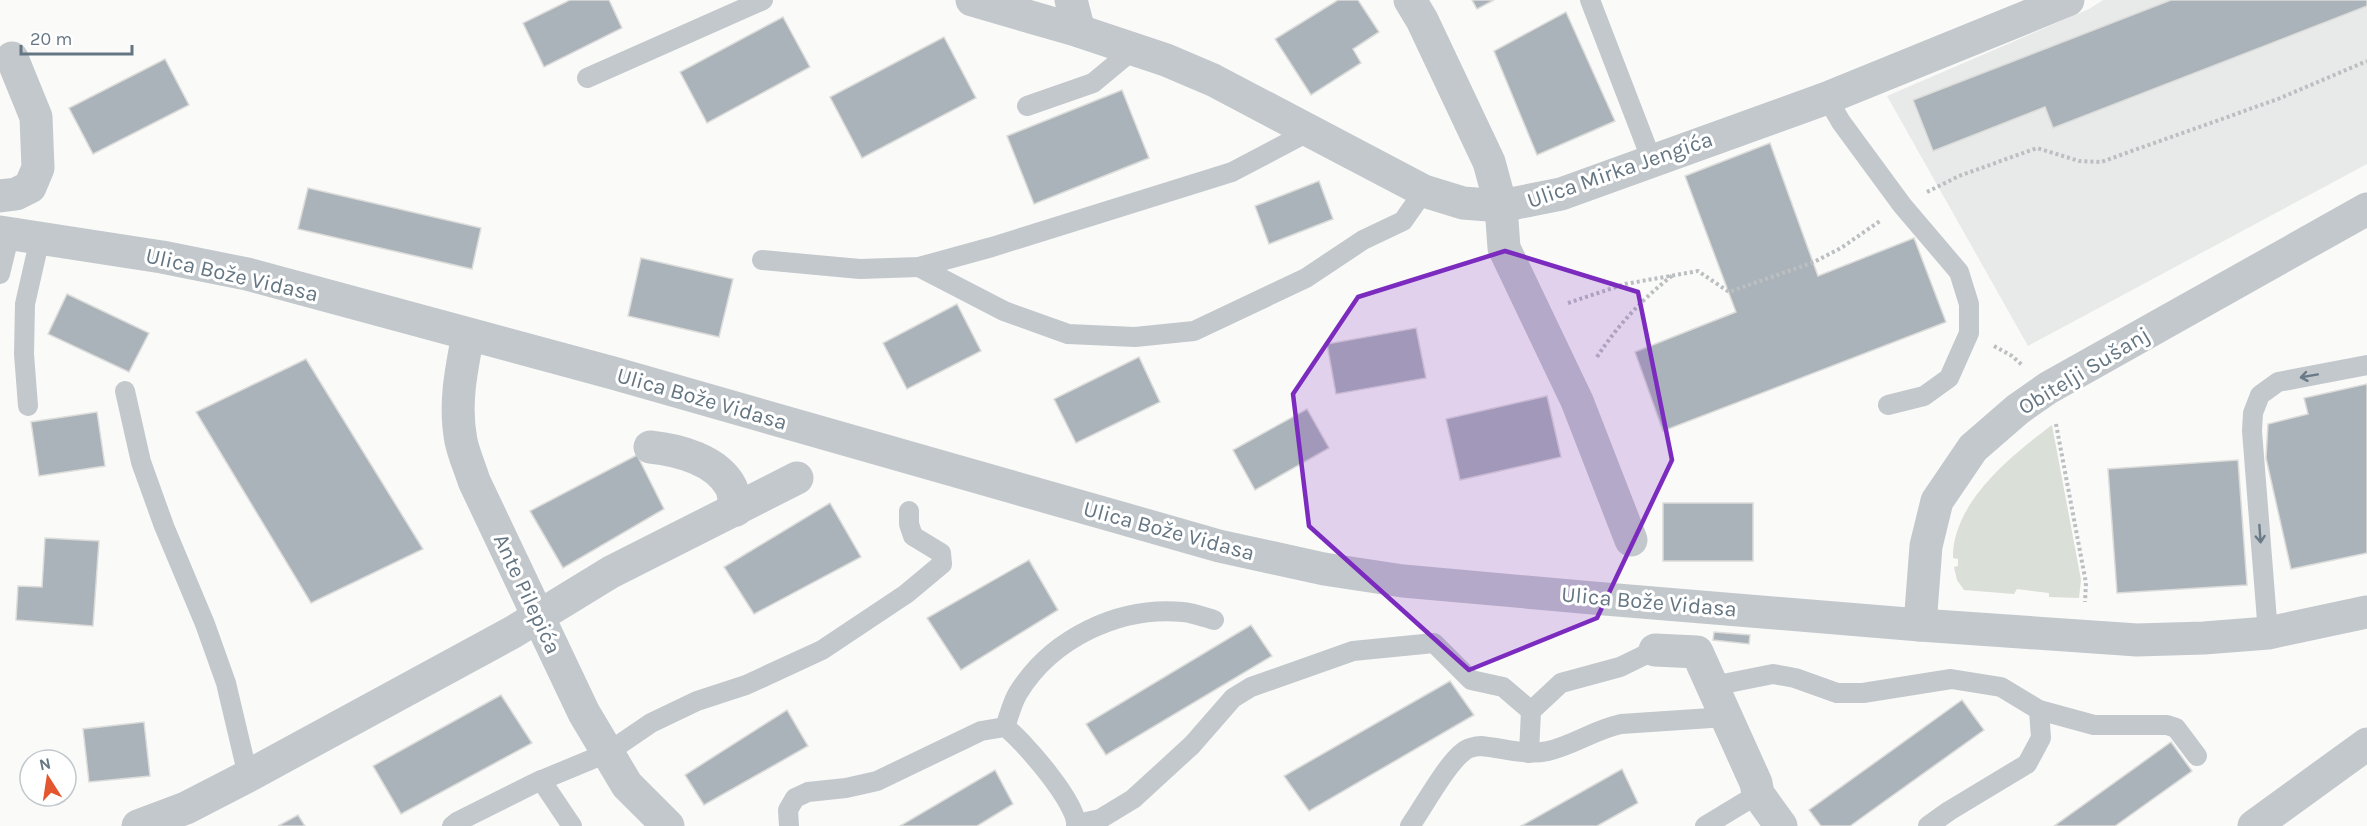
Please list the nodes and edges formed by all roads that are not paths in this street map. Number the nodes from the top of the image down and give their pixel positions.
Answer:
1 (763, 0) edge
2 (972, 0) edge
3 (1410, 0) edge
4 (1590, 0) edge
5 (2068, 0) edge
6 (1075, 15) edge
7 (1134, 49) junction
8 (12, 58) dead end
9 (587, 78) dead end
10 (1827, 98) junction
11 (1027, 106) dead end
12 (1308, 132) junction
13 (1653, 161) junction
14 (1424, 191) junction
15 (0, 196) edge
16 (1501, 206) junction
17 (2367, 209) edge
18 (17, 235) edge
19 (762, 260) dead end
20 (919, 267) junction
21 (0, 274) edge
22 (468, 335) junction
23 (2367, 365) edge
24 (126, 391) dead end
25 (1888, 405) dead end
26 (28, 406) dead end
27 (650, 447) dead end
28 (797, 478) dead end
29 (736, 510) junction
30 (909, 511) dead end
31 (1631, 540) dead end
32 (2367, 612) edge
33 (537, 618) junction
34 (1214, 620) dead end
35 (1920, 625) junction
36 (2268, 633) junction
37 (1655, 650) joint
38 (1713, 686) junction
39 (2039, 710) junction
40 (1531, 711) junction
41 (1726, 717) junction
42 (1005, 727) junction
43 (2367, 744) edge
44 (606, 753) junction
45 (1528, 753) junction
46 (2197, 756) dead end
47 (248, 776) junction
48 (541, 780) junction
49 (1758, 794) junction
50 (1076, 825) edge
51 (138, 826) edge
52 (452, 826) edge
53 (572, 826) edge
54 (668, 826) edge
55 (789, 826) edge
56 (1410, 826) edge
57 (1705, 826) edge
58 (1780, 826) edge
59 (1928, 826) edge
60 (2254, 826) edge

1 - 9 lane
2 - 6 street, Ulica Mirka Jengića
3 - 16 street
4 - 13 lane
5 - 10 street, Ulica Mirka Jengića
6 - 7 street, Ulica Mirka Jengića
7 - 11 lane
7 - 12 street, Ulica Mirka Jengića
8 - 15 street
10 - 13 street, Ulica Mirka Jengića
10 - 25 lane
12 - 14 street, Ulica Mirka Jengića
12 - 20 lane
13 - 16 street, Ulica Mirka Jengića
14 - 16 street, Ulica Mirka Jengića
14 - 20 lane
16 - 31 street
17 - 35 street, Obitelji Sušanj
18 - 21 lane
18 - 22 street, Ulica Bože Vidasa
18 - 26 lane
19 - 20 lane
22 - 33 street, Ante Pilepića
22 - 35 street, Ulica Bože Vidasa
23 -> 36 lane
24 - 47 lane
27 - 29 street
28 - 29 street
29 - 33 street
30 - 44 lane
32 - 36 street, Ulica Bože Vidasa
33 - 44 street, Ante Pilepića
33 - 47 street
34 - 42 lane
35 - 36 street, Ulica Bože Vidasa
37 - 38 street
37 - 40 lane
38 - 39 lane
38 - 41 street
39 - 46 lane
39 - 59 lane
40 - 45 lane
40 - 50 lane
41 - 45 lane
41 - 49 street
42 - 50 lane
42 - 55 lane
43 - 60 street
44 - 48 lane
44 - 54 street, Ante Pilepića
45 - 56 lane
47 - 51 street
48 - 52 lane
48 - 53 lane
49 - 57 lane
49 - 58 street

